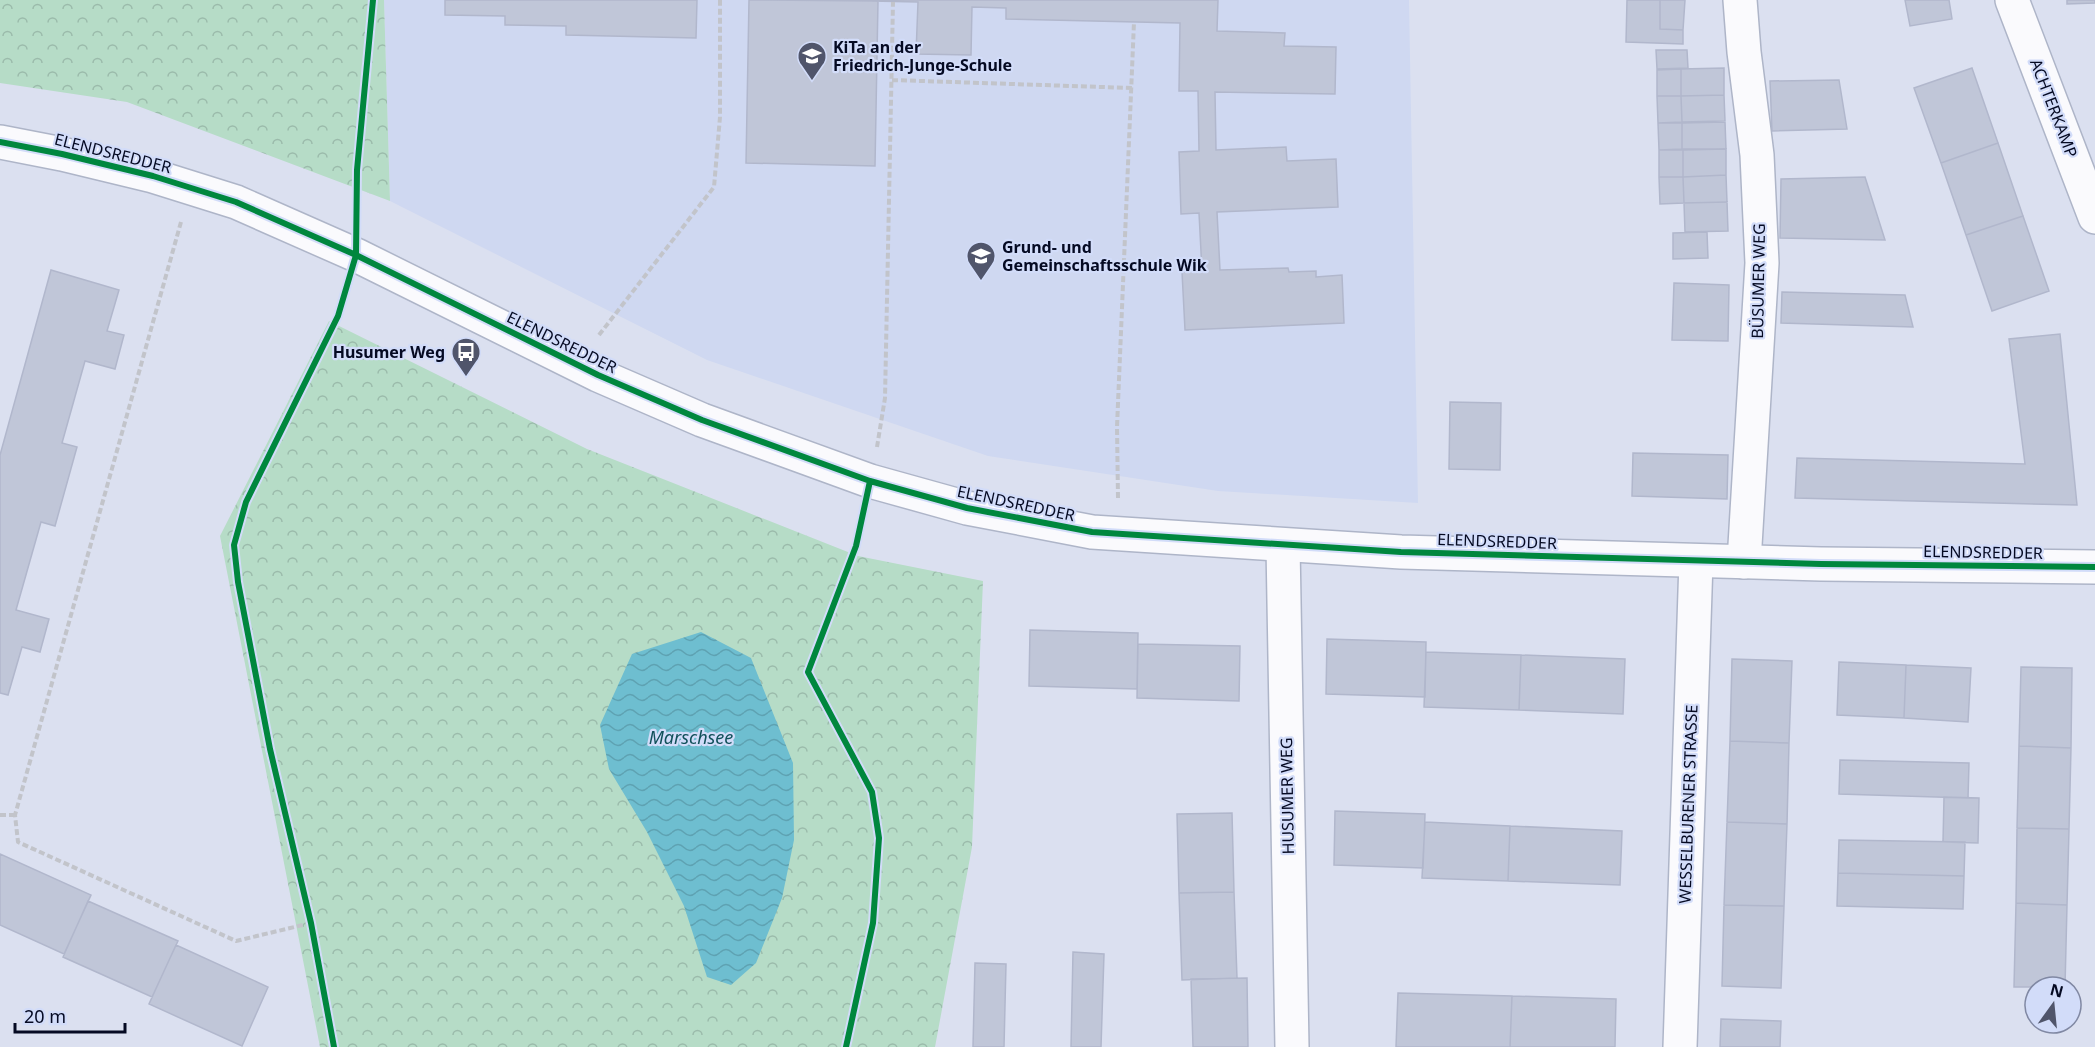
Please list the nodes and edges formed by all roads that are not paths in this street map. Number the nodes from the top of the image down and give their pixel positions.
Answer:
1 (1740, 0) edge
2 (2012, 0) edge
3 (0, 142) edge
4 (2095, 217) edge
5 (1283, 546) junction
6 (1696, 561) junction
7 (1744, 562) junction
8 (2095, 567) edge
9 (1292, 1047) edge
10 (1680, 1047) edge

1 - 7 main road, BÜSUMER WEG
2 - 4 main road, ACHTERKAMP
3 - 5 main road, ELENDSREDDER
5 - 6 main road, ELENDSREDDER
5 - 9 main road, HUSUMER WEG
6 - 7 main road, ELENDSREDDER
6 - 10 main road, WESSELBURENER STRASSE
7 - 8 main road, ELENDSREDDER

